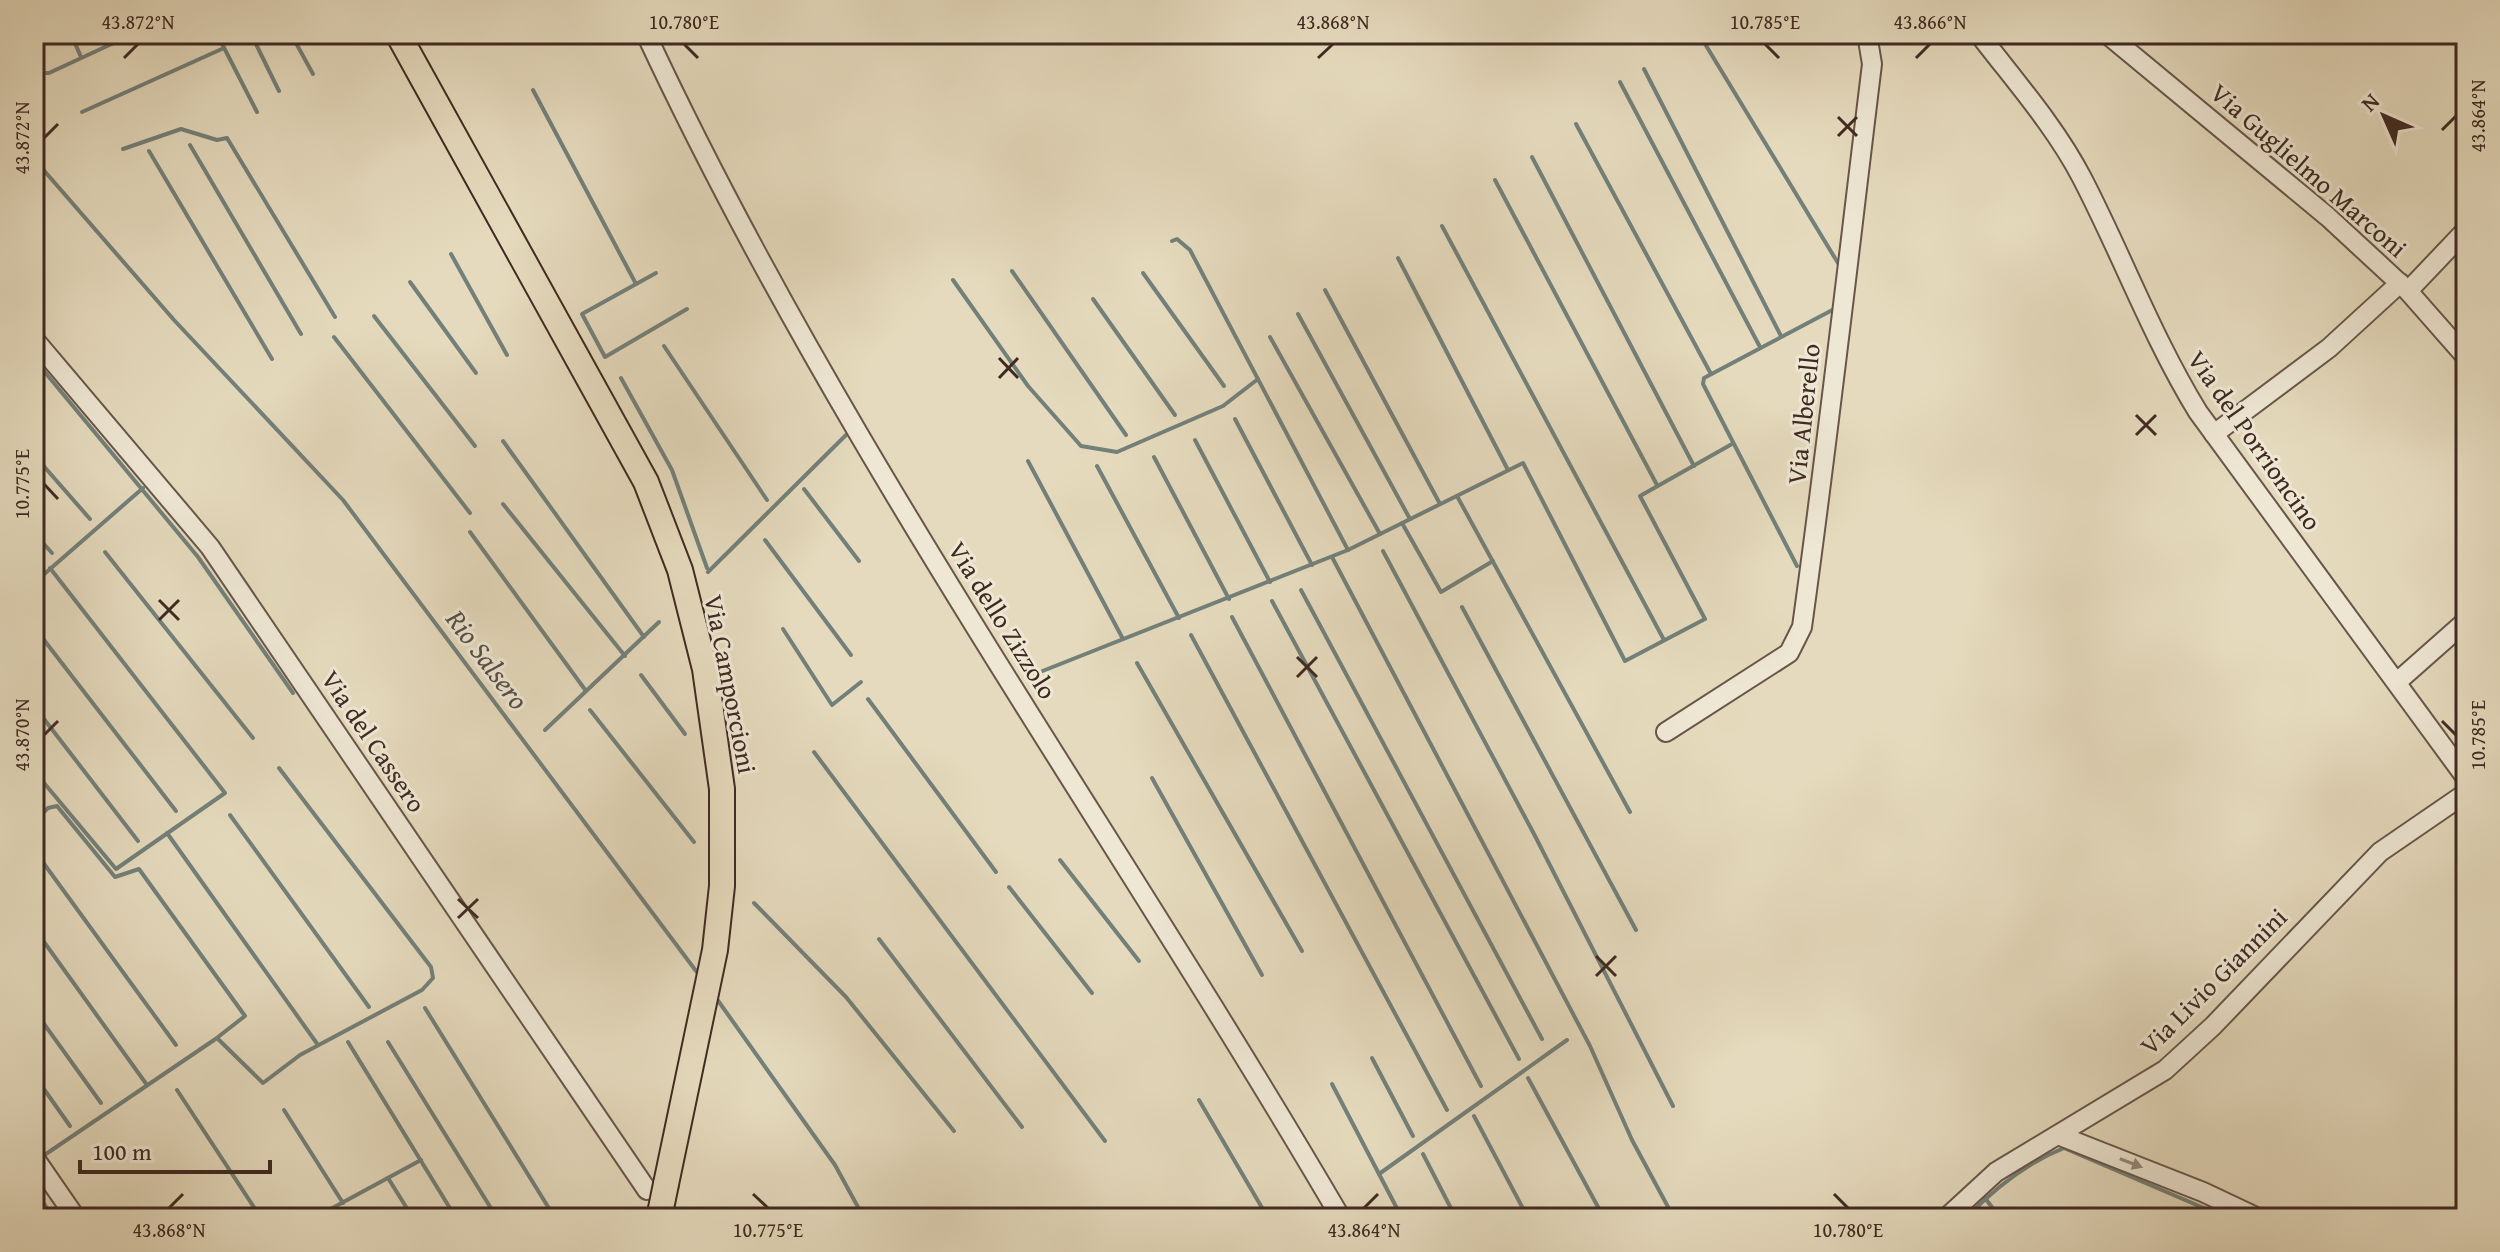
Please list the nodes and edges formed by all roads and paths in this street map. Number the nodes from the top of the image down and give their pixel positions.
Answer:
1 (398, 34) edge
2 (646, 34) edge
3 (1867, 34) edge
4 (1979, 34) edge
5 (2107, 34) edge
6 (2466, 230) edge
7 (2404, 287) junction
8 (34, 339) edge
9 (2466, 357) edge
10 (2214, 434) junction
11 (2466, 621) edge
12 (2397, 682) junction
13 (1666, 732) dead end
14 (2466, 778) edge
15 (2466, 793) edge
16 (2058, 1135) junction
17 (34, 1157) edge
18 (657, 1187) junction
19 (76, 1218) edge
20 (659, 1218) edge
21 (1341, 1218) edge
22 (1946, 1218) edge
23 (2258, 1218) edge

1 - 18 main road, Via Camporcioni
2 - 21 street, Via dello Zizzolo
3 - 13 street, Via Alberello
4 - 10 street, Via del Porrioncino
5 - 7 street, Via Guglielmo Marconi
6 - 7 street
7 - 9 street, Via Guglielmo Marconi
7 - 10 street
8 - 18 street, Via del Cassero
10 - 12 street, Via del Porrioncino
11 - 12 street
12 - 14 street, Via del Porrioncino
15 - 16 street, Via Livio Giannini
16 - 22 street, Via Livio Giannini
16 -> 23 street
17 - 19 street
18 - 20 main road, Via Camporcioni, bridge

